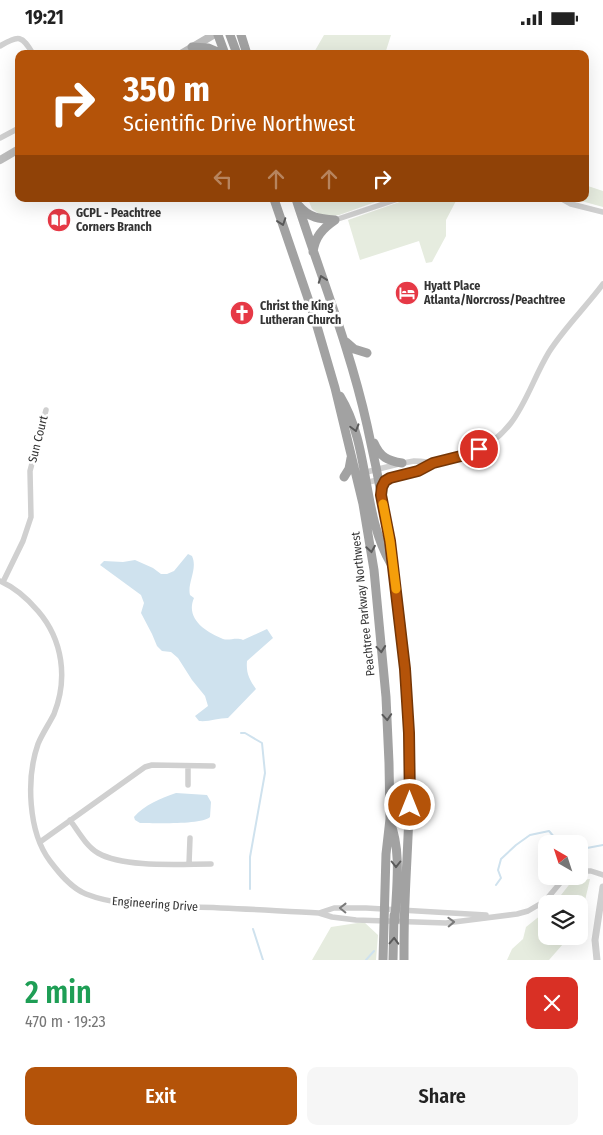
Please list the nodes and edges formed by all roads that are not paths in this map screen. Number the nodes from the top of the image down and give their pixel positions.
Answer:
1 (213, 35) edge
2 (218, 35) edge
3 (230, 35) edge
4 (241, 35) edge
5 (0, 45) edge
6 (192, 47) junction
7 (31, 50) edge
8 (187, 50) edge
9 (213, 50) edge
10 (222, 50) edge
11 (236, 50) edge
12 (246, 50) edge
13 (15, 130) edge
14 (0, 139) edge
15 (15, 151) edge
16 (0, 160) edge
17 (275, 202) edge
18 (296, 202) edge
19 (297, 202) edge
20 (389, 202) edge
21 (568, 202) edge
22 (603, 212) edge
23 (335, 220) junction
24 (313, 252) junction
25 (603, 283) edge
26 (344, 338) junction
27 (355, 375) junction
28 (335, 388) junction
29 (46, 410) dead end
30 (368, 426) junction
31 (352, 455) junction
32 (402, 463) junction
33 (433, 463) junction
34 (376, 470) junction
35 (344, 477) dead end
36 (362, 478) junction
37 (390, 478) junction
38 (378, 480) junction
39 (381, 495) junction
40 (392, 567) junction
41 (1, 582) edge
42 (188, 766) junction
43 (213, 766) dead end
44 (188, 785) dead end
45 (390, 819) junction
46 (70, 820) junction
47 (190, 838) dead end
48 (40, 842) junction
49 (190, 864) junction
50 (210, 864) dead end
51 (588, 871) edge
52 (603, 875) edge
53 (558, 885) edge
54 (603, 887) edge
55 (384, 910) junction
56 (398, 911) junction
57 (319, 913) junction
58 (496, 916) junction
59 (384, 920) junction
60 (395, 921) junction
61 (405, 922) junction
62 (383, 960) edge
63 (393, 960) edge
64 (404, 960) edge
65 (597, 960) edge

1 - 6 main road
2 - 10 highway
3 - 11 highway
4 - 12 highway
5 - 7 street
6 - 8 main road
6 - 9 highway
13 - 14 street
15 - 16 main road
17 -> 28 highway, Peachtree Parkway Northwest
18 - 24 highway
19 - 23 highway
20 - 23 street
21 - 22 street
23 - 24 highway
26 -> 24 highway
25 - 33 street
26 - 27 highway
26 - 27 highway
27 - 30 highway
28 - 31 highway, Peachtree Parkway Northwest
28 -> 36 highway
29 - 41 street, Sun Court
30 - 32 highway
30 - 34 highway
31 - 35 highway
31 - 36 highway, Peachtree Parkway Northwest
32 - 33 street
32 - 34 street
33 - 37 street
34 - 36 street
34 - 38 highway
36 - 38 street
36 - 40 highway
36 -> 45 highway, Peachtree Parkway Northwest
37 - 38 street
37 - 39 highway
38 - 39 highway
39 - 40 highway
40 - 56 highway
41 - 48 street, Engineering Drive
42 - 43 street
42 - 44 street
42 - 46 street
45 - 55 highway, Peachtree Parkway Northwest
45 -> 56 highway
46 - 48 street
46 - 49 street
47 - 49 street
48 - 57 street, Engineering Drive
49 - 50 street
51 - 52 street
53 - 58 street, Engineering Drive
54 - 65 street
55 - 56 street, Engineering Drive
55 -> 57 street, Engineering Drive
55 - 59 highway, Peachtree Parkway Northwest
56 - 58 street, Engineering Drive
56 - 60 highway
56 - 61 highway
57 - 59 street, Engineering Drive
61 -> 58 street, Engineering Drive
59 - 60 street, Engineering Drive
59 - 62 highway, Peachtree Parkway Northwest
60 - 61 street, Engineering Drive
63 -> 60 highway
61 - 64 highway

